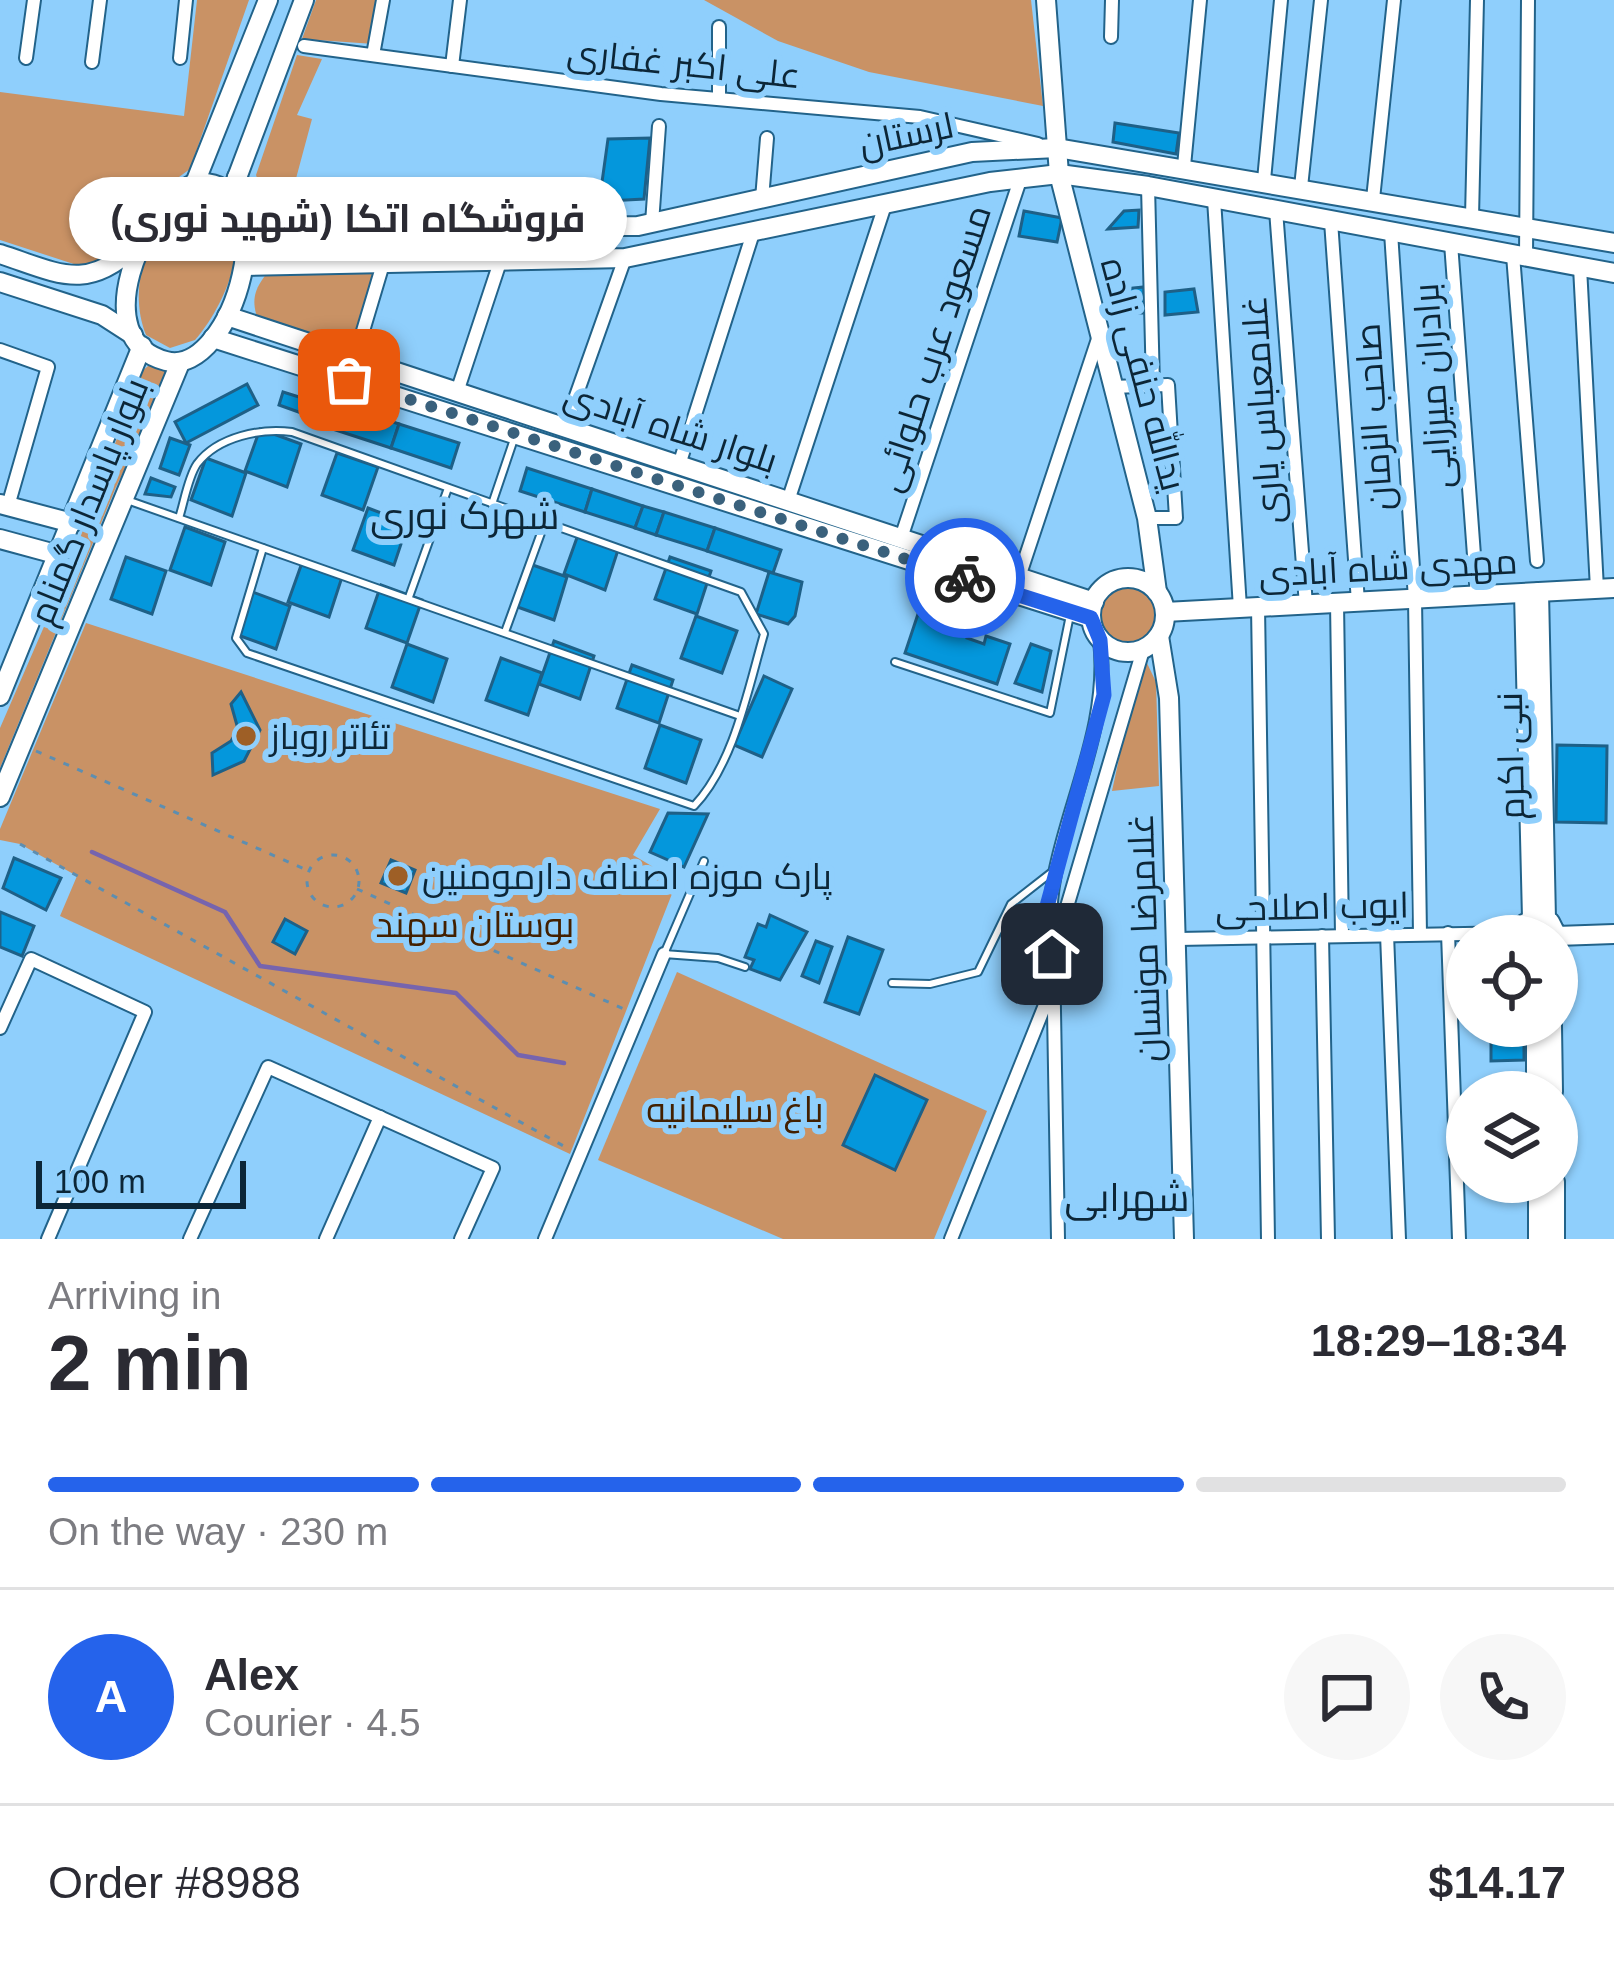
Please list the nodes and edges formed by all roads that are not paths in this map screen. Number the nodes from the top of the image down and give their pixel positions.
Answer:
1 (34, 0) edge
2 (100, 0) edge
3 (187, 0) edge
4 (268, 0) edge
5 (304, 0) edge
6 (383, 0) edge
7 (460, 0) edge
8 (1046, 0) edge
9 (1112, 0) edge
10 (1200, 0) edge
11 (1281, 0) edge
12 (1321, 0) edge
13 (1394, 0) edge
14 (1477, 0) edge
15 (1528, 0) edge
16 (719, 27) dead end
17 (1111, 38) dead end
18 (304, 46) dead end
19 (373, 55) junction
20 (26, 58) dead end
21 (180, 58) dead end
22 (92, 62) dead end
23 (452, 66) junction
24 (719, 98) junction
25 (659, 126) dead end
26 (766, 138) dead end
27 (1057, 148) junction
28 (1184, 166) junction
29 (1058, 174) junction
30 (1021, 178) junction
31 (1264, 180) junction
32 (195, 183) junction
33 (234, 185) junction
34 (1148, 186) junction
35 (1301, 187) junction
36 (762, 199) junction
37 (1214, 199) junction
38 (1373, 200) junction
39 (885, 205) junction
40 (1276, 210) junction
41 (1472, 217) junction
42 (1331, 220) junction
43 (652, 223) junction
44 (1526, 226) junction
45 (1391, 232) junction
46 (753, 233) junction
47 (144, 237) junction
48 (1451, 243) junction
49 (1614, 243) edge
50 (0, 254) edge
51 (1520, 256) junction
52 (625, 258) junction
53 (500, 262) junction
54 (383, 264) junction
55 (244, 266) junction
56 (1580, 267) junction
57 (1614, 273) edge
58 (0, 283) edge
59 (227, 316) junction
60 (1099, 336) junction
61 (213, 338) junction
62 (137, 340) junction
63 (360, 341) dead end
64 (0, 350) edge
65 (181, 363) junction
66 (1112, 386) junction
67 (1153, 386) junction
68 (457, 392) junction
69 (565, 427) junction
70 (515, 434) junction
71 (679, 465) junction
72 (448, 488) junction
73 (127, 500) junction
74 (788, 500) junction
75 (492, 504) junction
76 (4, 505) edge
77 (179, 518) junction
78 (1148, 518) junction
79 (545, 522) junction
80 (72, 523) junction
81 (901, 538) junction
82 (0, 539) edge
83 (263, 548) junction
84 (59, 555) junction
85 (1537, 561) dead end
86 (1019, 577) junction
87 (1605, 589) edge
88 (1157, 592) junction
89 (1532, 593) junction
90 (1483, 596) junction
91 (408, 599) junction
92 (1414, 599) junction
93 (1358, 602) junction
94 (1337, 603) junction
95 (1306, 604) junction
96 (1249, 608) junction
97 (1092, 610) junction
98 (1070, 611) junction
99 (1166, 612) junction
100 (505, 633) junction
101 (1159, 636) junction
102 (1526, 638) junction
103 (1100, 640) junction
104 (1143, 650) junction
105 (896, 662) dead end
106 (0, 696) edge
107 (740, 716) junction
108 (0, 796) edge
109 (704, 861) dead end
110 (1059, 866) junction
111 (1535, 915) edge
112 (1535, 915) edge
113 (1578, 931) edge
114 (1446, 933) edge
115 (1387, 934) junction
116 (1420, 934) junction
117 (1614, 934) edge
118 (1342, 935) junction
119 (1322, 936) junction
120 (1266, 937) junction
121 (1178, 939) junction
122 (664, 954) junction
123 (1052, 954) junction
124 (745, 967) dead end
125 (892, 983) dead end
126 (1054, 984) junction
127 (0, 1028) edge
128 (1452, 1047) edge
129 (380, 1117) junction
130 (1538, 1203) edge
131 (1555, 1203) edge
132 (48, 1239) edge
133 (190, 1239) edge
134 (326, 1239) edge
135 (461, 1239) edge
136 (545, 1239) edge
137 (951, 1239) edge
138 (1058, 1239) edge
139 (1184, 1239) edge
140 (1268, 1239) edge
141 (1328, 1239) edge
142 (1400, 1239) edge
143 (1459, 1239) edge
144 (1538, 1239) edge
145 (1556, 1239) edge

1 - 20 street
2 - 22 street
3 - 21 street
4 - 32 street
5 - 33 street
6 - 19 street
7 - 23 street
8 - 27 street, یدالله حنفی زاده
9 - 17 street
10 - 28 street
11 - 31 street
12 - 35 street
13 - 38 street
14 - 41 street
15 - 44 street
16 - 24 street
18 - 19 street, علی اکبر غفاری
19 - 23 street, علی اکبر غفاری
23 - 24 street, علی اکبر غفاری
24 - 27 street, علی اکبر غفاری
25 - 43 street
26 - 36 street
27 - 28 street, لرستان
27 - 29 street, یدالله حنفی زاده
27 - 36 street, لرستان
28 - 31 street, لرستان
29 - 30 street, لرستان
29 - 34 street, لرستان
29 - 60 street, یدالله حنفی زاده
30 - 39 street, لرستان
30 - 81 street, مسعود عرب حلوائی
31 - 35 street, لرستان
32 - 33 street
32 - 47 street
33 - 43 street, لرستان
33 - 55 street
34 - 37 street, لرستان
34 - 67 street
35 - 38 street, لرستان
36 - 43 street, لرستان
37 - 40 street, لرستان
37 - 96 street
38 - 41 street, لرستان
39 - 46 street, لرستان
39 - 74 street
40 - 42 street, لرستان
40 - 95 street, غلامعباس یاری
41 - 44 street, لرستان
42 - 45 street, لرستان
42 - 93 street
44 - 49 street, لرستان
44 - 51 street
45 - 48 street, لرستان
45 - 92 street, صاحب الزمان
46 - 52 street, لرستان
46 - 71 street
47 - 50 street
47 - 62 street
48 - 51 street, لرستان
48 - 90 street, برادران میرزایی
51 - 56 street, لرستان
51 - 85 street
52 - 53 street, لرستان
52 - 69 street
53 - 54 street, لرستان
53 - 68 street
54 - 55 street, لرستان
54 - 63 street
55 - 59 street
56 - 57 street, لرستان
56 - 87 street
58 - 62 street
59 - 61 street
59 - 68 street, بلوار شاه آبادی
60 - 66 street, یدالله حنفی زاده
60 - 86 street
61 - 65 street
61 - 70 street, بلوار شاه آبادی
62 - 65 street
62 - 80 street, بلوار پاسدار گمنام
64 - 76 street
65 - 73 street, بلوار پاسدار گمنام
66 - 67 street
66 - 78 street, یدالله حنفی زاده
67 - 78 street
68 - 69 street, بلوار شاه آبادی
69 - 71 street, بلوار شاه آبادی
70 - 75 lane
70 - 98 street, بلوار شاه آبادی
71 - 74 street, بلوار شاه آبادی
72 - 75 lane
72 - 77 lane
72 - 91 lane
73 - 77 lane
73 - 108 street, بلوار پاسدار گمنام
74 - 81 street, بلوار شاه آبادی
75 - 79 lane
76 - 80 street
77 - 83 lane
78 - 88 street, یدالله حنفی زاده
79 - 100 lane
79 - 107 lane
80 - 84 street, بلوار پاسدار گمنام
81 - 86 street, بلوار شاه آبادی
82 - 84 street
83 - 91 lane
83 - 107 lane
84 - 106 street, بلوار پاسدار گمنام
86 - 97 street, بلوار شاه آبادی
87 - 89 street, مهدی شاه آبادی
88 - 97 street
88 - 99 street
89 - 90 street, مهدی شاه آبادی
89 - 102 street, نبی اکرم
89 - 111 street, نبی اکرم
90 - 92 street, مهدی شاه آبادی
90 - 102 street
91 - 100 lane
92 - 93 street, مهدی شاه آبادی
92 - 116 street, صاحب الزمان
93 - 94 street, مهدی شاه آبادی
94 - 95 street, مهدی شاه آبادی
94 - 118 street
95 - 96 street, مهدی شاه آبادی
96 - 99 street, مهدی شاه آبادی
96 - 120 street
97 - 98 street, بلوار شاه آبادی
97 - 103 street
98 - 105 lane
99 - 101 street
100 - 107 lane
101 - 104 street
101 - 121 street, غلامرضا مونسان
102 - 112 street, نبی اکرم
103 - 104 street
103 - 110 street
104 - 123 street
109 - 122 lane
110 - 123 street
110 - 125 lane
113 - 117 street
114 - 116 street, ایوب اصلاحی
115 - 116 street, ایوب اصلاحی
115 - 118 street, ایوب اصلاحی
115 - 142 street
118 - 119 street, ایوب اصلاحی
119 - 120 street, ایوب اصلاحی
119 - 141 street
120 - 121 street, ایوب اصلاحی
120 - 140 street
121 - 139 street, غلامرضا مونسان
122 - 124 lane
122 - 136 street
123 - 126 street
126 - 137 street
126 - 138 street
127 - 132 street
128 - 143 street
129 - 133 street
129 - 134 street
129 - 135 street
130 - 144 street
131 - 145 street

